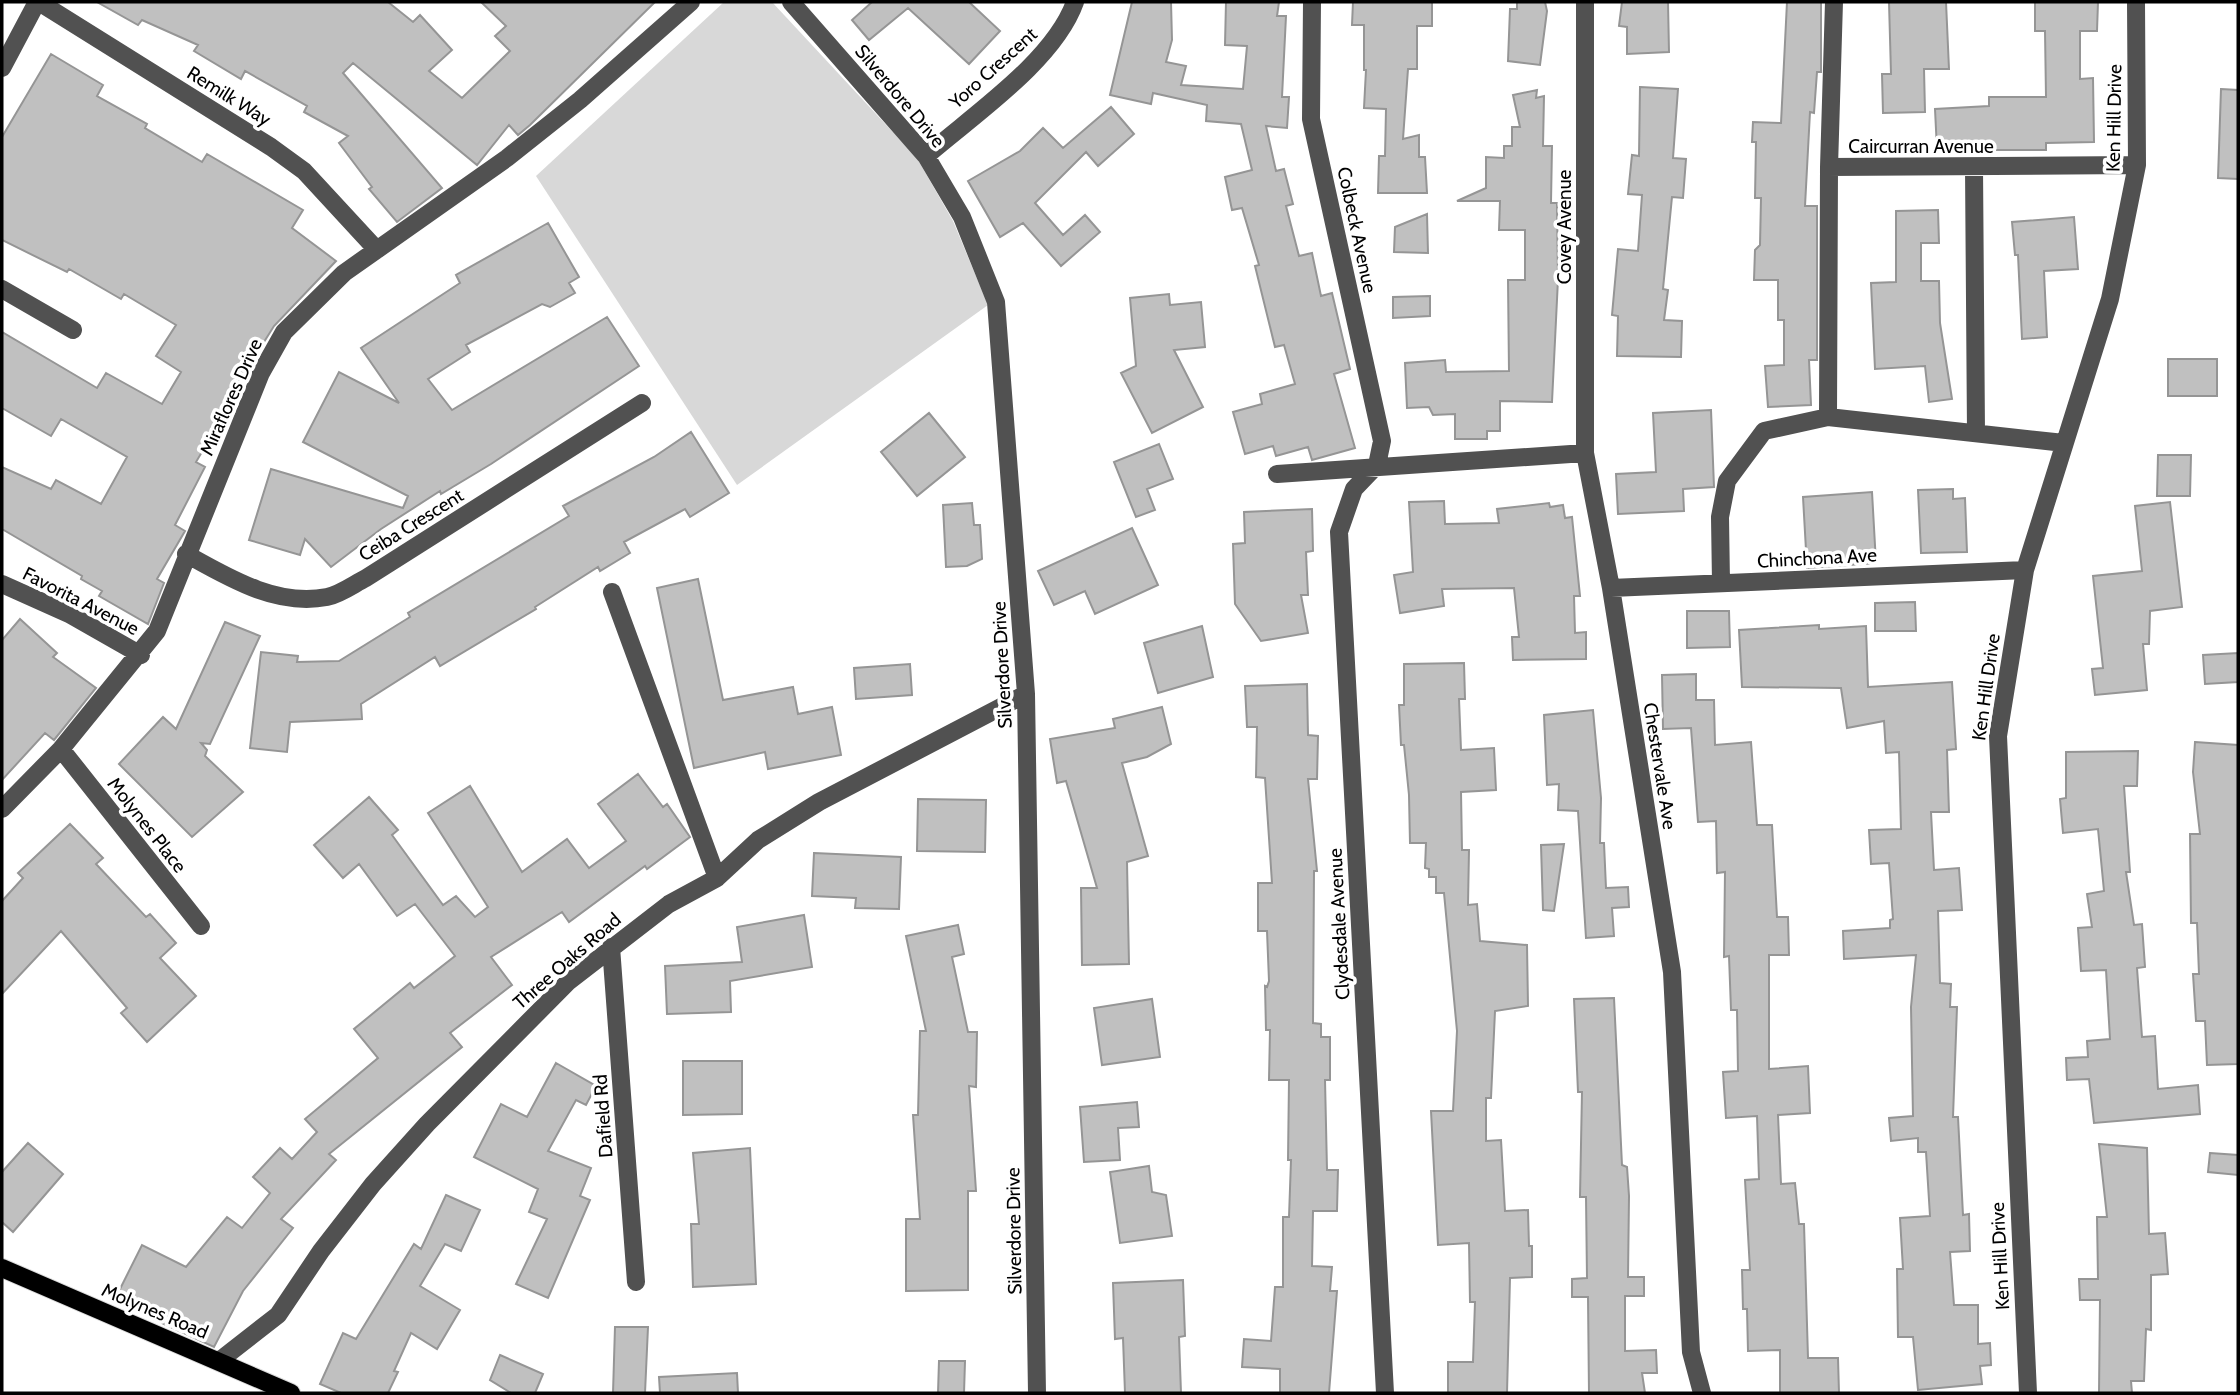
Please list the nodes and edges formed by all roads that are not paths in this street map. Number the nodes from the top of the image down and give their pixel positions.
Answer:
1 (38, 2) edge
2 (691, 2) edge
3 (791, 2) edge
4 (1075, 2) edge
5 (1312, 2) edge
6 (1585, 2) edge
7 (1834, 2) edge
8 (2136, 2) edge
9 (2, 68) edge
10 (926, 156) junction
11 (2137, 166) junction
12 (1829, 167) junction
13 (1974, 167) junction
14 (377, 250) junction
15 (2, 289) edge
16 (73, 330) dead end
17 (642, 403) dead end
18 (1828, 417) junction
19 (1976, 433) junction
20 (2064, 443) junction
21 (1585, 453) junction
22 (1377, 465) junction
23 (1278, 474) dead end
24 (186, 554) junction
25 (2025, 570) junction
26 (1721, 583) junction
27 (2, 584) edge
28 (1611, 588) junction
29 (612, 592) dead end
30 (141, 655) junction
31 (1026, 694) junction
32 (61, 749) junction
33 (2, 809) edge
34 (717, 878) junction
35 (201, 926) dead end
36 (611, 947) junction
37 (2, 1268) edge
38 (636, 1282) dead end
39 (219, 1361) junction
40 (291, 1393) edge
41 (1037, 1393) edge
42 (1385, 1393) edge
43 (1702, 1393) edge
44 (2028, 1393) edge

1 - 9 street
1 - 14 street, Remilk Way
2 - 14 street, Miraflores Drive
3 - 10 street, Silverdore Drive
4 - 10 street, Yoro Crescent
5 - 22 street, Colbeck Avenue
6 - 21 street, Covey Avenue
7 - 12 street, Caircurran Avenue
8 - 11 street, Ken Hill Drive
10 - 31 street, Silverdore Drive
11 - 13 street, Caircurran Avenue
11 - 20 street, Ken Hill Drive
12 - 13 street, Caircurran Avenue
12 - 18 street
13 - 19 street
14 - 24 street, Miraflores Drive
15 - 16 street
17 - 24 street, Ceiba Crescent
18 - 19 street
18 - 26 street
19 - 20 street
20 - 25 street, Ken Hill Drive
21 - 22 street
21 - 28 street, Chestervale Ave
22 - 23 street
22 - 42 street, Clydesdale Avenue
24 - 30 street, Miraflores Drive
25 - 26 street, Chinchona Ave
25 - 44 street, Ken Hill Drive
26 - 28 street, Chinchona Ave
27 - 30 street, Favorita Avenue
28 - 43 street, Chestervale Ave
29 - 34 street
30 - 32 street, Miraflores Drive
31 - 34 street, Three Oaks Road
31 - 41 street, Silverdore Drive
32 - 33 street, Miraflores Drive
32 - 35 street, Molynes Place
34 - 36 street, Three Oaks Road
36 - 38 street, Dafield Rd
36 - 39 street, Three Oaks Road
37 - 39 main road, Molynes Road
39 - 40 main road, Molynes Road

